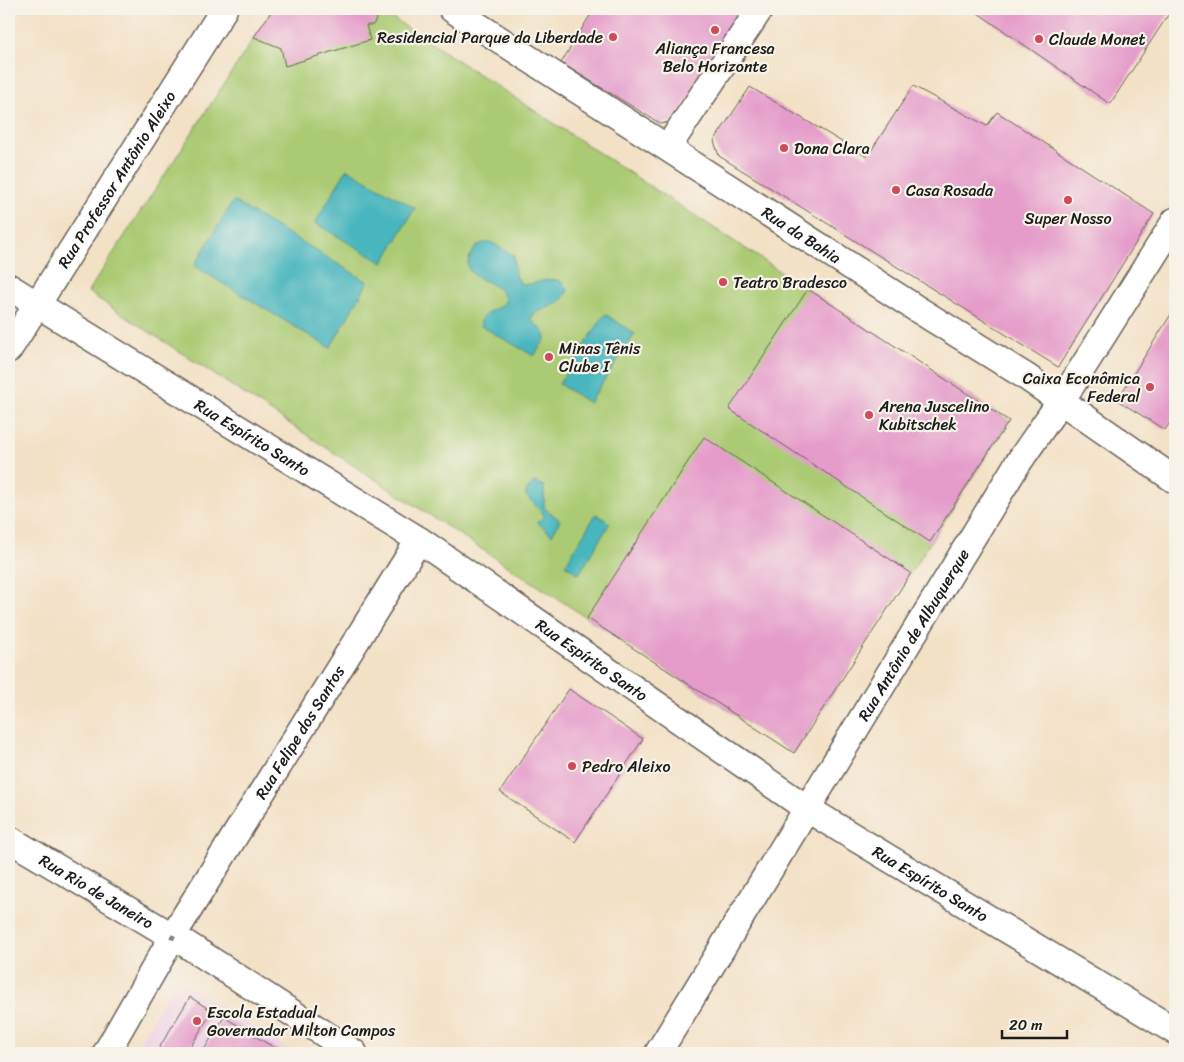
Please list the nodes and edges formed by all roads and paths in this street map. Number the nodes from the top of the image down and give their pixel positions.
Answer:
1 (224, 9) edge
2 (452, 9) edge
3 (760, 9) edge
4 (668, 147) junction
5 (1175, 221) edge
6 (9, 287) edge
7 (37, 304) junction
8 (9, 349) edge
9 (1025, 376) junction
10 (1061, 400) junction
11 (1029, 447) junction
12 (1175, 480) edge
13 (419, 540) junction
14 (809, 810) junction
15 (9, 839) edge
16 (173, 937) junction
17 (1175, 1031) edge
18 (106, 1053) edge
19 (354, 1053) edge
20 (658, 1053) edge

1 - 7 street, Rua Professor Antônio Aleixo
2 - 4 street, Rua da Bahia
3 - 4 street
4 - 9 street, Rua da Bahia
5 - 10 street, Rua Antônio de Albuquerque
6 - 7 street, Rua Espírito Santo
7 - 8 street, Rua Professor Antônio Aleixo
7 - 13 street, Rua Espírito Santo
9 - 10 street, Rua da Bahia
9 - 11 street
10 - 11 street, Rua Antônio de Albuquerque
10 - 12 street, Rua da Bahia
11 - 14 street, Rua Antônio de Albuquerque
13 - 14 street, Rua Espírito Santo
13 - 16 street, Rua Felipe dos Santos
14 - 17 street, Rua Espírito Santo
14 - 20 street, Rua Antônio de Albuquerque
15 - 16 street, Rua Rio de Janeiro
16 - 18 street, Rua Felipe dos Santos
16 - 19 street, Rua Rio de Janeiro

